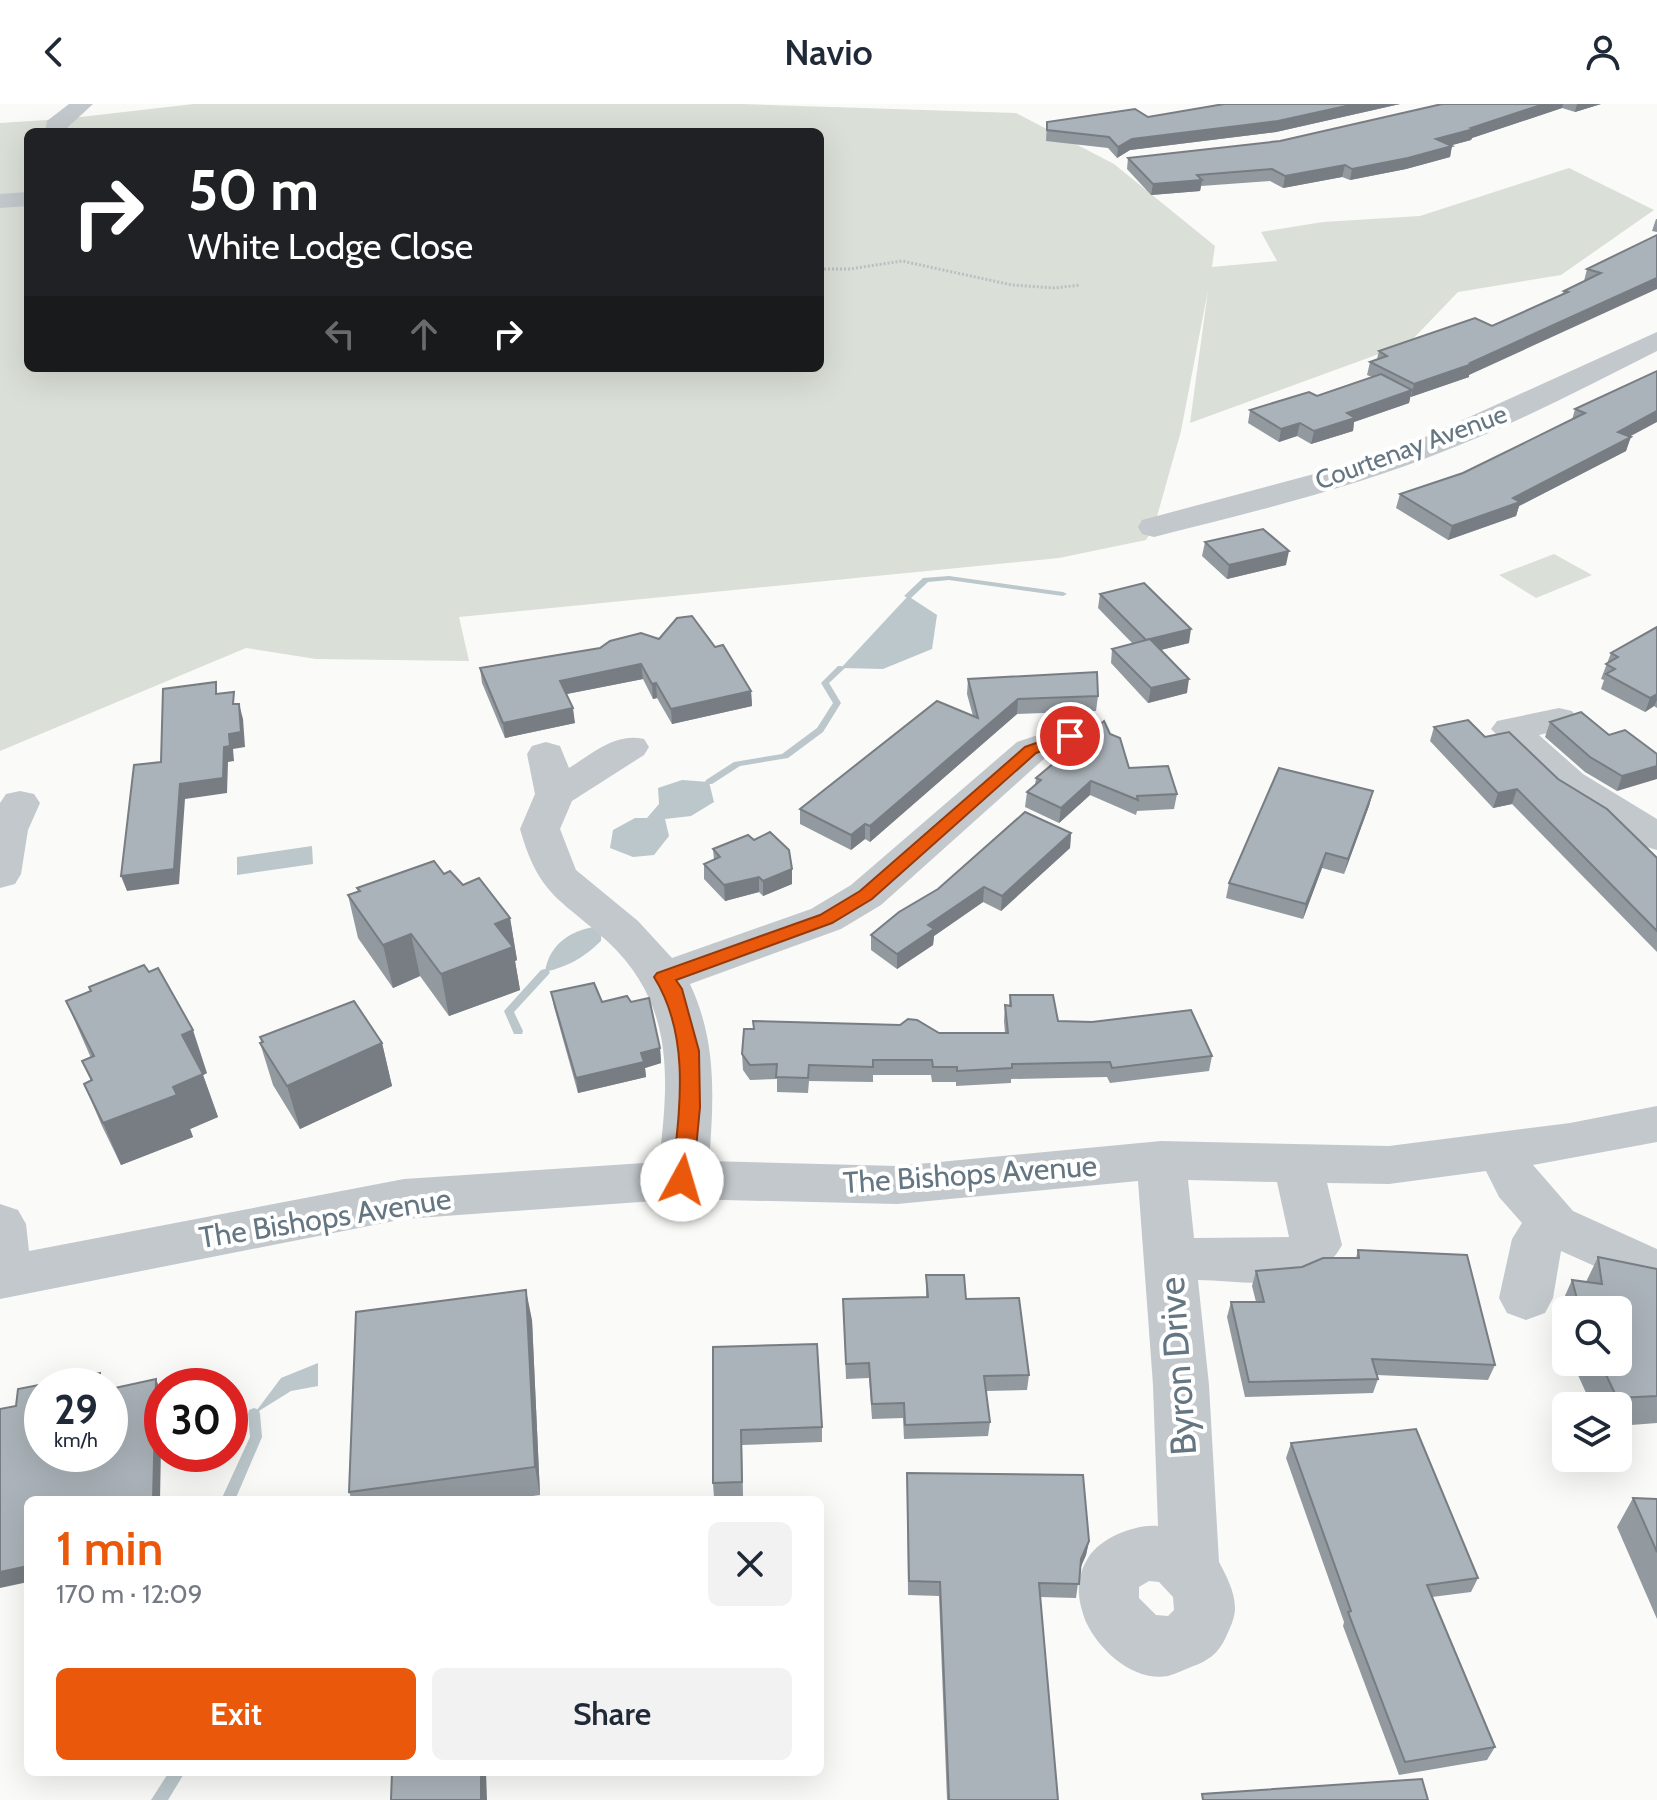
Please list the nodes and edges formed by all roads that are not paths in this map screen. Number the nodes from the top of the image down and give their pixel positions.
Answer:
1 (82, 104) edge
2 (59, 126) edge
3 (24, 199) edge
4 (0, 201) edge
5 (1657, 340) edge
6 (1154, 527) dead end
7 (1559, 719) edge
8 (1070, 736) dead end
9 (630, 747) dead end
10 (20, 803) dead end
11 (1657, 837) edge
12 (0, 874) edge
13 (664, 977) junction
14 (1657, 1124) edge
15 (1501, 1151) junction
16 (1161, 1160) junction
17 (1298, 1163) junction
18 (682, 1180) junction
19 (0, 1224) edge
20 (1555, 1225) junction
21 (1170, 1259) junction
22 (1657, 1273) edge
23 (3, 1277) edge
24 (1526, 1298) dead end
25 (1189, 1572) dead end

1 - 2 street
3 - 4 street
5 - 6 street, Courtenay Avenue
7 - 11 street
8 - 13 street
9 - 13 street
10 - 12 street
13 - 18 street
14 - 15 street, The Bishops Avenue
15 - 17 street, The Bishops Avenue
15 - 20 street
16 - 17 street, The Bishops Avenue
16 - 18 street, The Bishops Avenue
16 - 21 street, Byron Drive
17 - 21 street
18 - 23 street, The Bishops Avenue
19 - 23 street
20 - 22 street
20 - 24 street
21 - 25 street, Byron Drive

